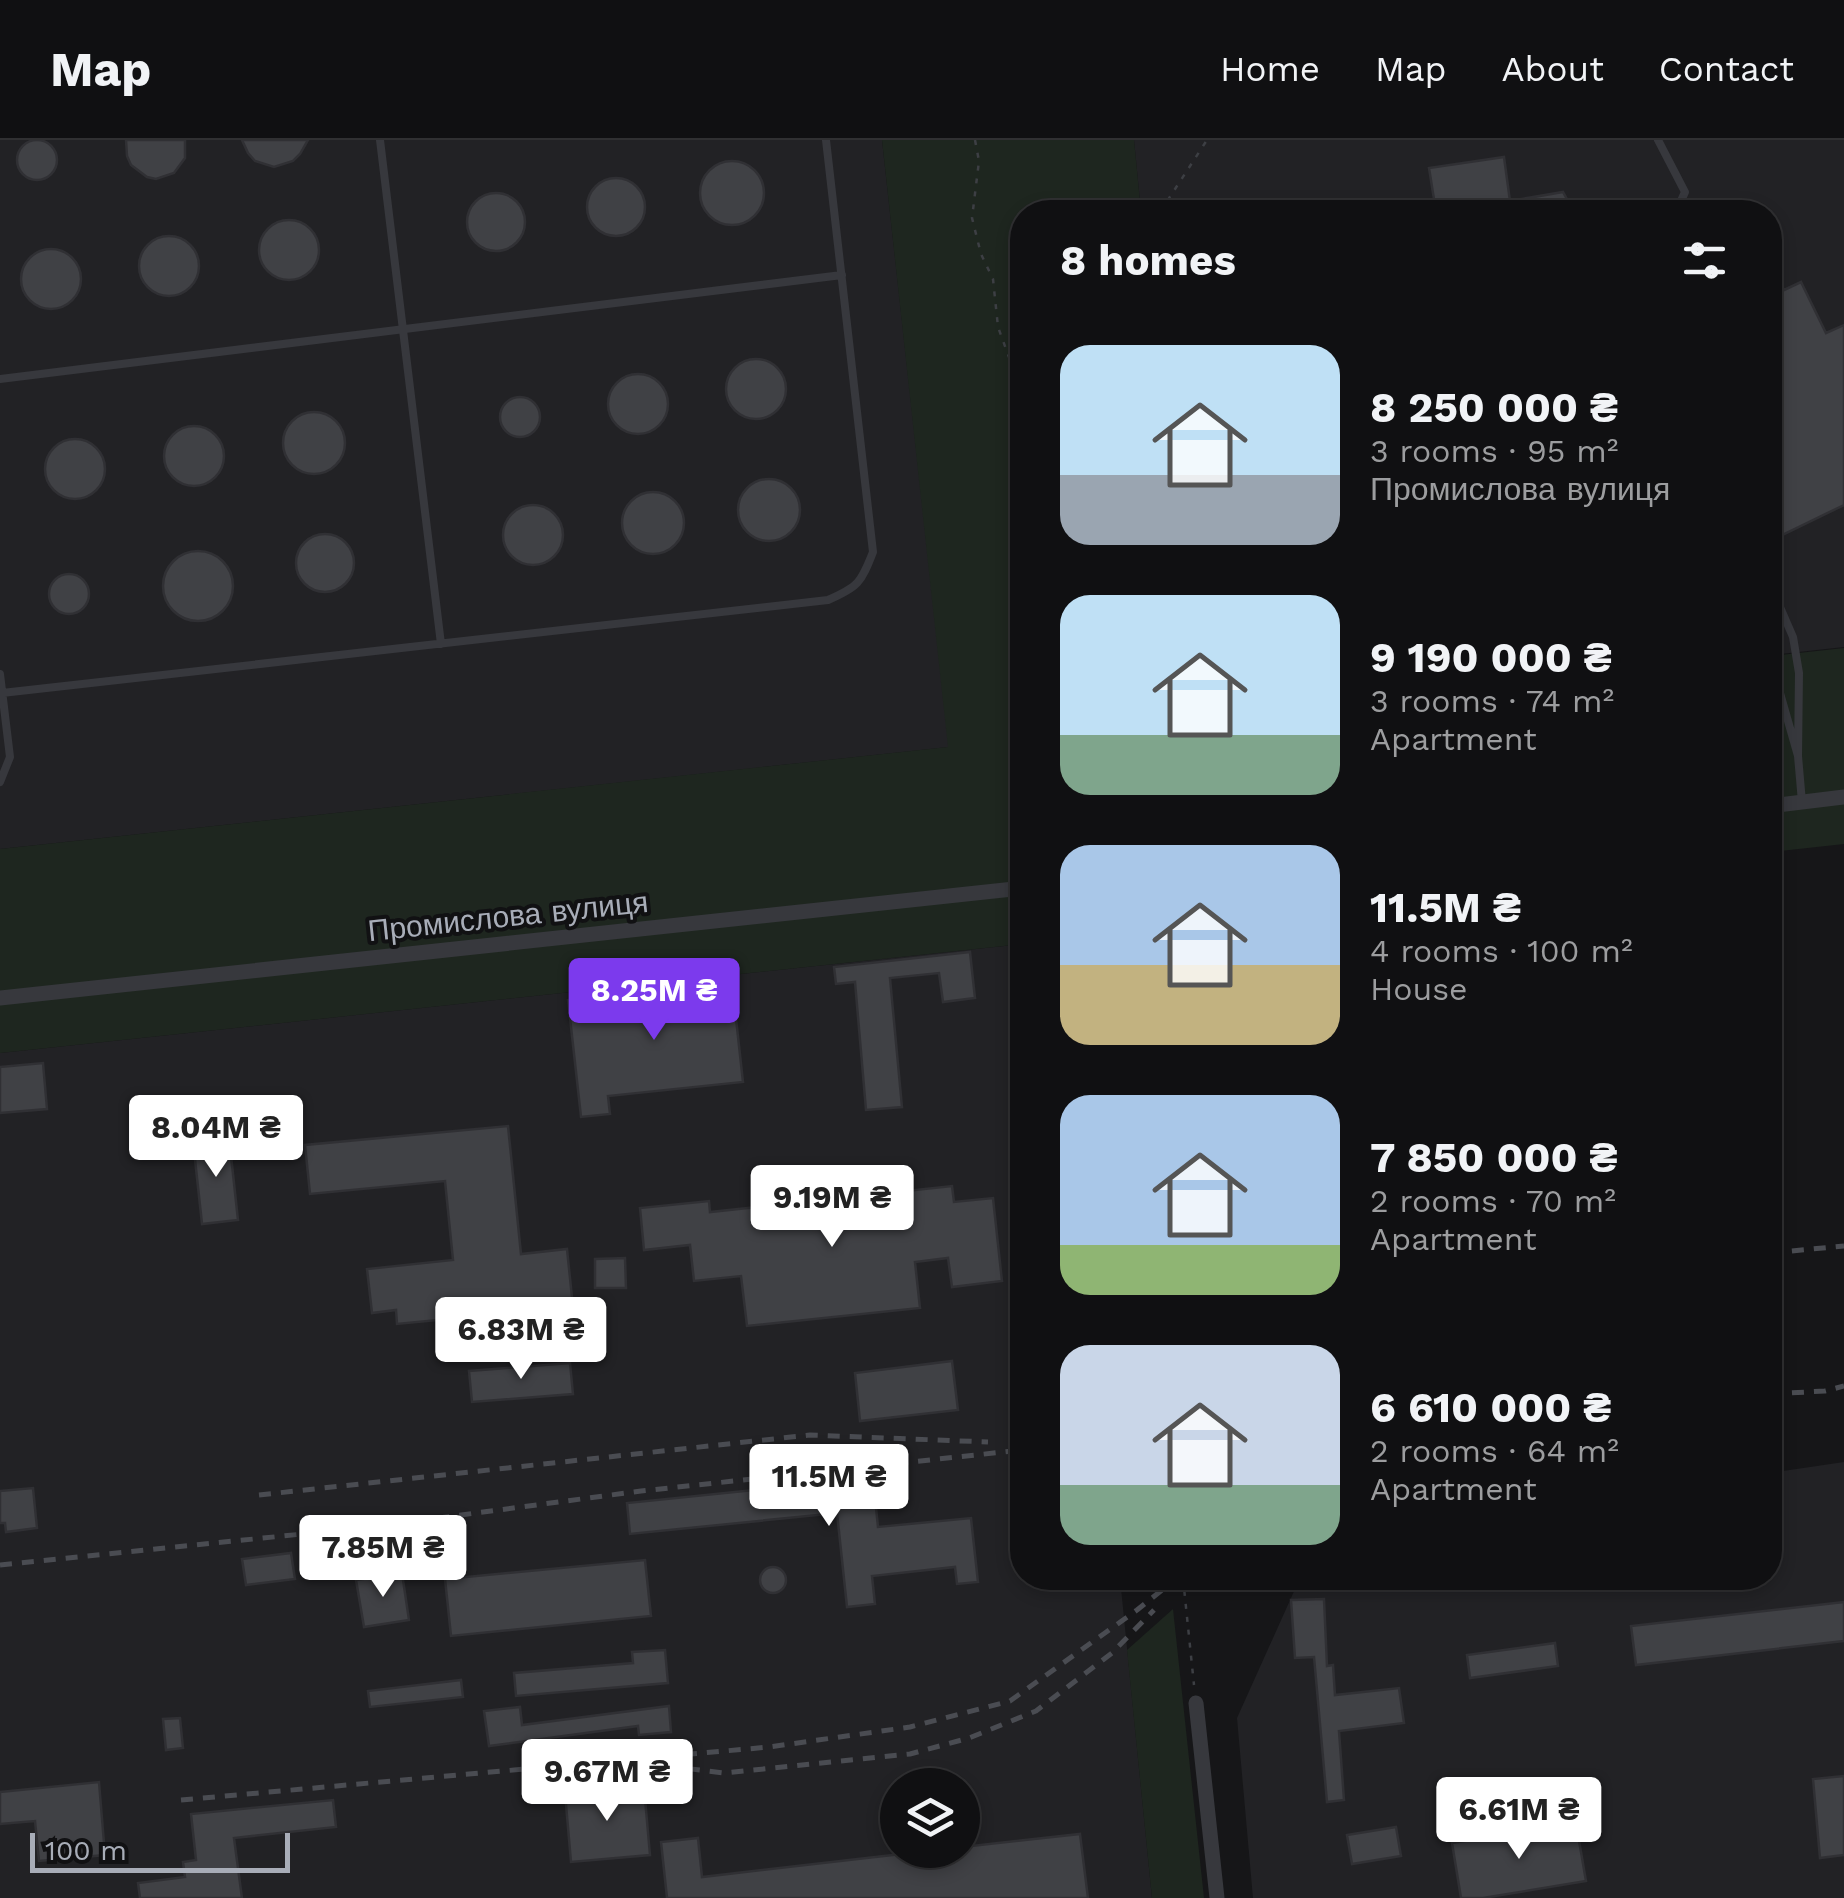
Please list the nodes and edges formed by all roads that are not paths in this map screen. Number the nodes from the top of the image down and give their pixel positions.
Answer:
1 (380, 140) edge
2 (826, 140) edge
3 (1658, 140) edge
4 (1681, 200) edge
5 (842, 276) junction
6 (403, 329) junction
7 (0, 378) edge
8 (1782, 610) edge
9 (441, 644) junction
10 (0, 674) edge
11 (2, 693) edge
12 (1782, 700) edge
13 (1798, 756) junction
14 (0, 782) edge
15 (1844, 797) edge
16 (1802, 802) junction
17 (1782, 804) edge
18 (1010, 889) edge
19 (0, 998) edge
20 (1196, 1703) road end
21 (1217, 1898) edge

1 - 6 lane
2 - 5 lane
3 - 4 lane
5 - 6 lane
5 - 9 lane
6 - 7 lane
6 - 9 lane
8 - 13 lane
9 - 11 lane
10 - 11 lane
11 - 14 lane
12 - 13 lane
13 - 16 lane
15 - 16 street
16 - 17 street
18 - 19 street, Промислова вулиця
20 - 21 street

